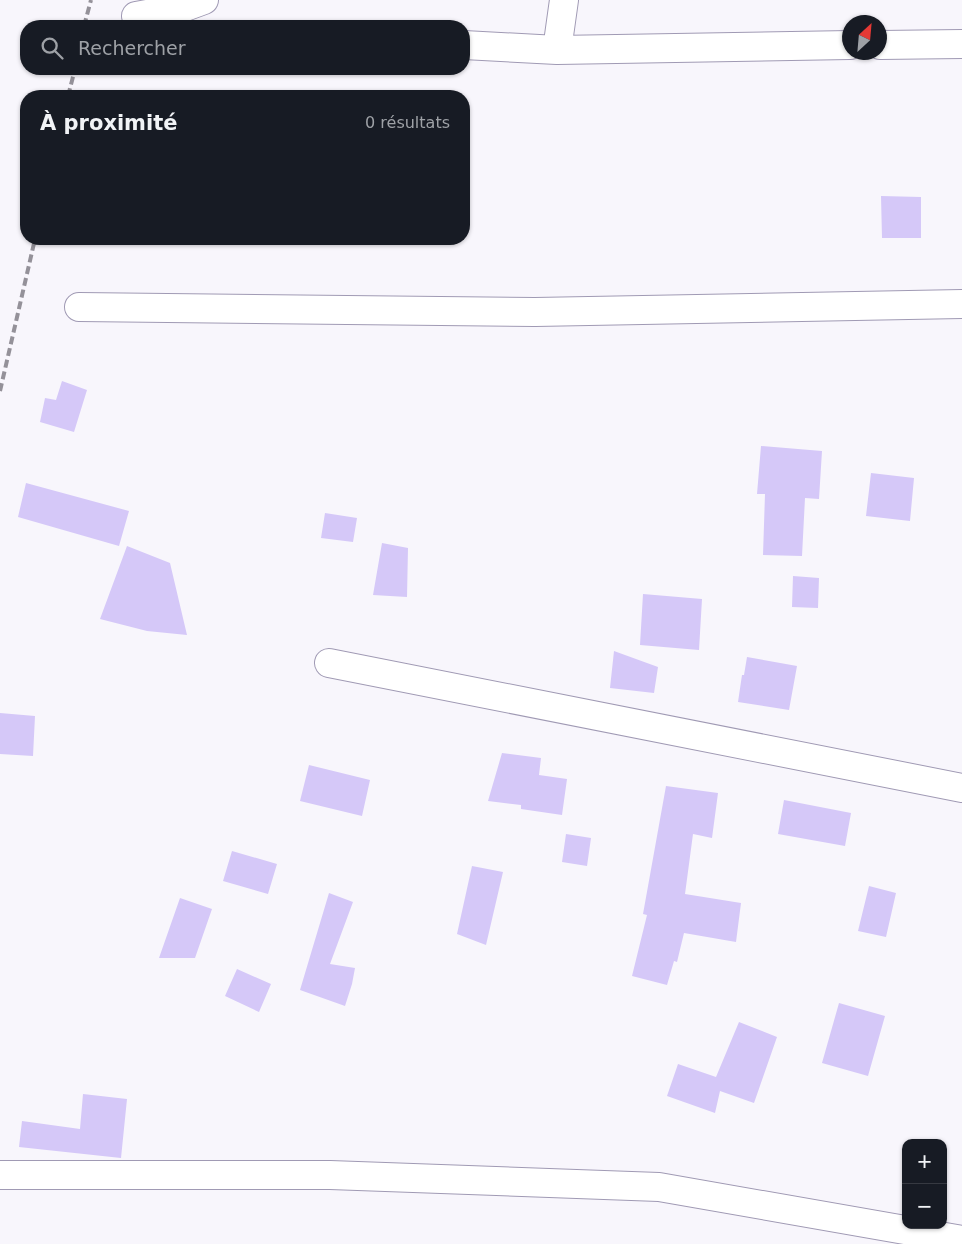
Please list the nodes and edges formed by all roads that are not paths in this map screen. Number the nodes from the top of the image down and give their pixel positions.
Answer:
1 (204, 0) edge
2 (564, 0) edge
3 (136, 16) dead end
4 (962, 44) edge
5 (470, 45) edge
6 (887, 45) edge
7 (842, 46) edge
8 (557, 50) junction
9 (962, 304) edge
10 (79, 307) dead end
11 (329, 662) dead end
12 (962, 788) edge
13 (0, 1175) edge
14 (962, 1240) edge

1 - 3 street
2 - 8 street
4 - 6 street
5 - 8 street
7 - 8 street
9 - 10 street
11 - 12 street
13 - 14 street

